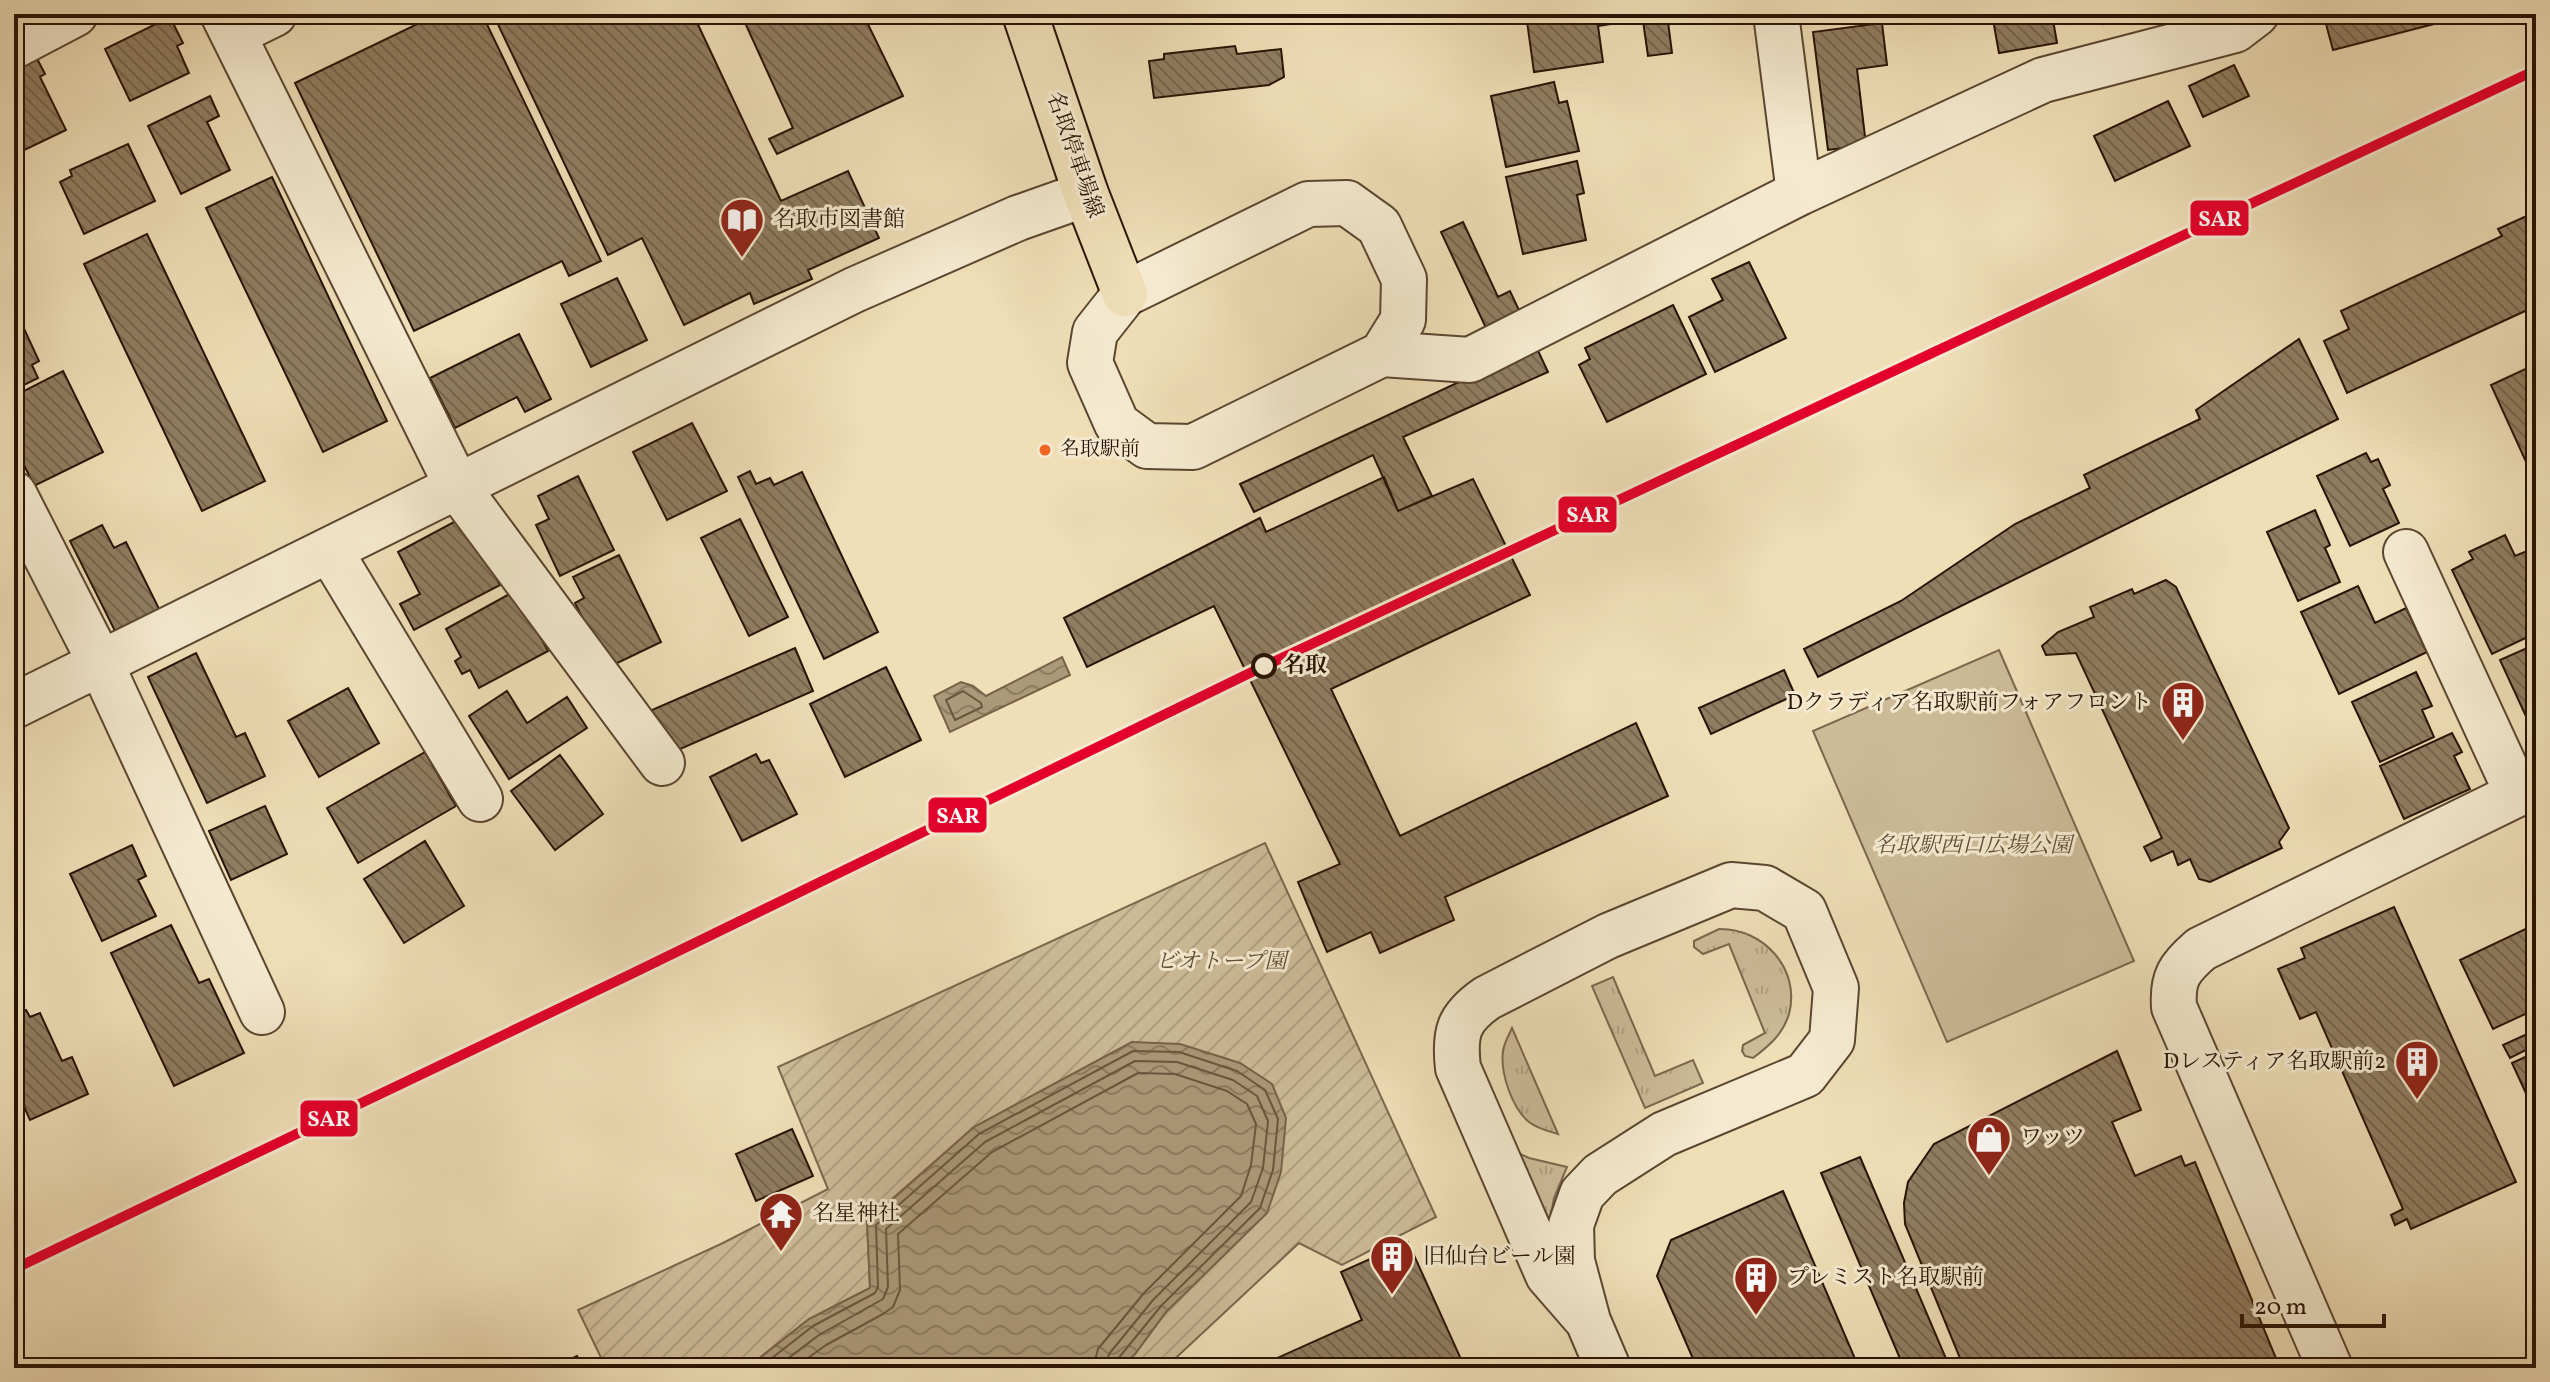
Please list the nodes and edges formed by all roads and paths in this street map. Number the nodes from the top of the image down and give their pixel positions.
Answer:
1 (75, 14) edge
2 (274, 14) edge
3 (1025, 14) edge
4 (1776, 14) edge
5 (2256, 14) edge
6 (228, 24) edge
7 (14, 46) edge
8 (1799, 193) junction
9 (1086, 194) junction
10 (1125, 294) junction
11 (1382, 354) junction
12 (458, 488) junction
13 (14, 494) edge
14 (330, 551) junction
15 (2406, 552) dead end
16 (101, 664) junction
17 (14, 706) edge
18 (662, 763) dead end
19 (2527, 789) edge
20 (480, 799) dead end
21 (262, 1012) dead end
22 (1588, 1321) junction
23 (1608, 1368) edge
24 (2330, 1368) edge

1 - 7 street
2 - 6 street
3 - 9 main road, 名取停車場線
4 - 8 street
5 - 8 street
6 - 12 street
8 - 11 street
9 - 10 main road, 名取停車場線
9 - 12 street
10 - 11 street
10 - 11 street
12 - 14 street
12 - 18 street
13 - 16 street
14 - 16 street
14 - 20 street
15 - 19 street
16 - 17 street
16 - 21 street
19 - 24 street
22 - 22 street
22 - 23 street

